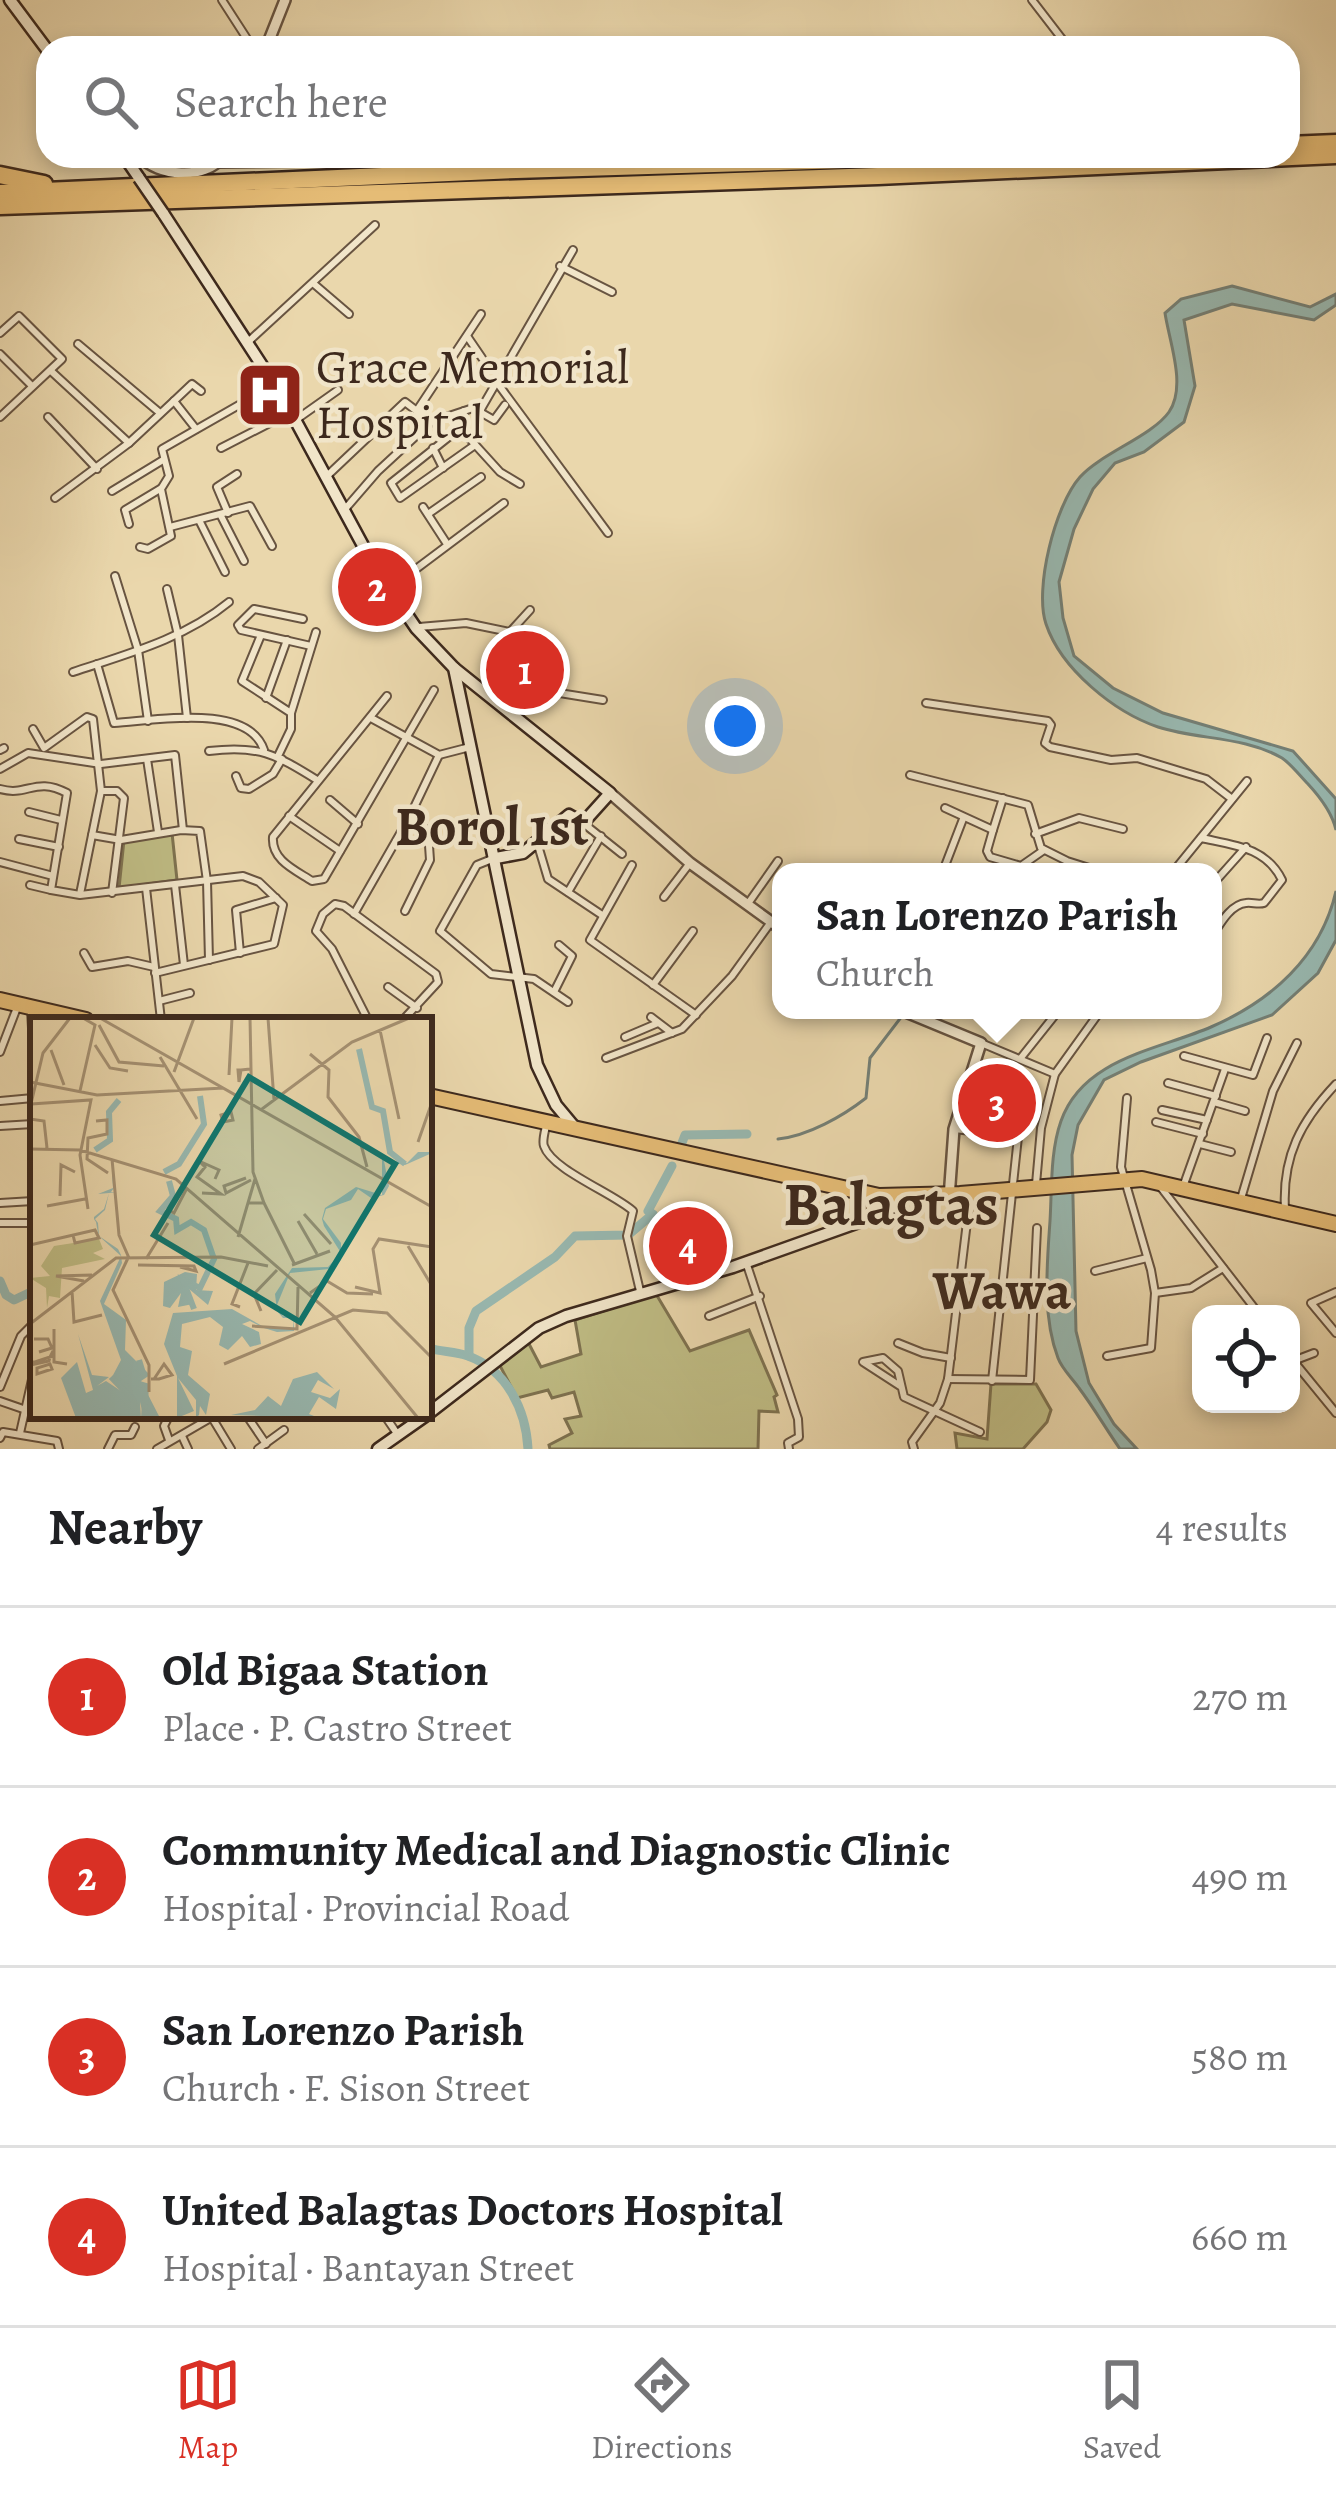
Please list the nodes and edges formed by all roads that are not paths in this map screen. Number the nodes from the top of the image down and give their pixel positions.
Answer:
1 (10, 0) edge
2 (222, 0) edge
3 (285, 0) edge
4 (1032, 0) edge
5 (36, 36) edge
6 (245, 36) edge
7 (271, 36) edge
8 (1060, 36) edge
9 (1336, 143) edge
10 (1321, 152) edge
11 (132, 168) edge
12 (352, 168) edge
13 (615, 168) edge
14 (799, 168) edge
15 (0, 175) edge
16 (197, 184) junction
17 (146, 188) junction
18 (0, 193) edge
19 (0, 206) edge
20 (0, 218) edge
21 (375, 225) dead end
22 (573, 250) dead end
23 (560, 266) junction
24 (314, 284) junction
25 (612, 292) dead end
26 (349, 314) dead end
27 (482, 314) dead end
28 (0, 332) edge
29 (467, 336) junction
30 (248, 342) junction
31 (79, 344) dead end
32 (0, 354) edge
33 (482, 358) dead end
34 (51, 371) junction
35 (497, 384) junction
36 (274, 385) junction
37 (32, 386) junction
38 (338, 390) dead end
39 (201, 391) dead end
40 (174, 401) junction
41 (0, 404) edge
42 (505, 405) dead end
43 (481, 409) junction
44 (418, 410) junction
45 (464, 411) junction
46 (160, 413) junction
47 (3, 414) edge
48 (293, 416) junction
49 (48, 417) dead end
50 (431, 422) junction
51 (460, 428) junction
52 (196, 429) junction
53 (129, 443) junction
54 (475, 445) junction
55 (221, 448) dead end
56 (433, 448) junction
57 (163, 460) junction
58 (443, 468) junction
59 (97, 469) junction
60 (237, 474) dead end
61 (328, 475) junction
62 (481, 477) dead end
63 (520, 484) dead end
64 (161, 489) junction
65 (112, 491) dead end
66 (55, 499) dead end
67 (504, 503) dead end
68 (346, 508) junction
69 (225, 514) junction
70 (200, 522) junction
71 (129, 524) dead end
72 (170, 527) junction
73 (608, 532) dead end
74 (447, 544) junction
75 (272, 546) dead end
76 (140, 547) dead end
77 (244, 561) dead end
78 (225, 572) dead end
79 (115, 576) dead end
80 (167, 589) dead end
81 (389, 589) junction
82 (229, 602) dead end
83 (530, 610) dead end
84 (303, 619) dead end
85 (416, 628) junction
86 (316, 632) dead end
87 (178, 635) junction
88 (261, 635) junction
89 (287, 640) junction
90 (311, 646) junction
91 (138, 650) junction
92 (97, 664) junction
93 (454, 668) junction
94 (73, 672) dead end
95 (434, 691) dead end
96 (489, 695) junction
97 (387, 696) dead end
98 (266, 698) junction
99 (603, 700) dead end
100 (926, 704) dead end
101 (291, 713) junction
102 (370, 717) junction
103 (187, 718) junction
104 (148, 721) junction
105 (33, 729) dead end
106 (403, 737) junction
107 (470, 747) junction
108 (264, 750) junction
109 (209, 751) dead end
110 (43, 752) junction
111 (439, 755) junction
112 (280, 757) junction
113 (146, 759) junction
114 (101, 764) junction
115 (0, 769) edge
116 (910, 775) dead end
117 (236, 776) dead end
118 (317, 780) junction
119 (1246, 781) dead end
120 (0, 789) edge
121 (101, 791) junction
122 (610, 793) junction
123 (1003, 798) junction
124 (1232, 799) junction
125 (330, 800) dead end
126 (945, 808) dead end
127 (29, 812) dead end
128 (289, 816) junction
129 (409, 818) junction
130 (964, 818) junction
131 (62, 820) junction
132 (583, 823) junction
133 (358, 824) junction
134 (1123, 829) dead end
135 (183, 830) junction
136 (993, 830) junction
137 (158, 833) junction
138 (1035, 834) junction
139 (92, 835) junction
140 (602, 836) junction
141 (1201, 838) junction
142 (19, 839) dead end
143 (121, 840) junction
144 (537, 842) junction
145 (59, 847) junction
146 (1246, 848) junction
147 (1044, 850) junction
148 (341, 852) junction
149 (622, 854) dead end
150 (496, 858) junction
151 (0, 862) edge
152 (690, 863) junction
153 (946, 863) edge
154 (1011, 863) edge
155 (1025, 863) edge
156 (1070, 863) edge
157 (1180, 863) edge
158 (632, 865) dead end
159 (772, 870) edge
160 (1222, 874) edge
161 (53, 876) junction
162 (207, 881) junction
163 (30, 885) dead end
164 (175, 885) junction
165 (146, 888) junction
166 (51, 890) junction
167 (112, 892) junction
168 (568, 892) junction
169 (80, 895) junction
170 (277, 897) junction
171 (664, 897) dead end
172 (747, 905) junction
173 (405, 911) dead end
174 (354, 914) junction
175 (602, 915) junction
176 (1222, 919) edge
177 (772, 922) edge
178 (772, 929) edge
179 (693, 931) dead end
180 (560, 945) dead end
181 (84, 953) dead end
182 (240, 953) junction
183 (209, 960) junction
184 (184, 966) junction
185 (154, 970) junction
186 (519, 975) junction
187 (653, 985) junction
188 (388, 987) dead end
189 (554, 992) junction
190 (190, 993) dead end
191 (159, 1001) junction
192 (568, 1002) dead end
193 (0, 1004) edge
194 (417, 1008) junction
195 (24, 1009) junction
196 (696, 1015) junction
197 (48, 1017) edge
198 (69, 1017) edge
199 (160, 1017) edge
200 (366, 1017) edge
201 (406, 1017) edge
202 (923, 1019) edge
203 (1052, 1019) edge
204 (1095, 1019) edge
205 (30, 1033) edge
206 (672, 1033) junction
207 (625, 1037) dead end
208 (1267, 1038) dead end
209 (981, 1043) junction
210 (1297, 1043) dead end
211 (0, 1052) edge
212 (1184, 1056) dead end
213 (606, 1058) dead end
214 (1020, 1059) junction
215 (1225, 1069) junction
216 (1055, 1074) junction
217 (1168, 1083) dead end
218 (1336, 1084) edge
219 (30, 1097) edge
220 (1127, 1098) dead end
221 (1215, 1099) junction
222 (0, 1101) edge
223 (432, 1101) edge
224 (1162, 1110) dead end
225 (1245, 1111) dead end
226 (1208, 1120) junction
227 (1156, 1122) dead end
228 (30, 1124) edge
229 (0, 1126) edge
230 (546, 1126) junction
231 (954, 1129) junction
232 (576, 1131) junction
233 (1203, 1134) junction
234 (1199, 1144) junction
235 (1231, 1152) dead end
236 (680, 1155) junction
237 (1123, 1179) junction
238 (1158, 1182) junction
239 (1039, 1187) junction
240 (1183, 1187) junction
241 (1012, 1190) junction
242 (957, 1195) junction
243 (30, 1201) edge
244 (895, 1201) junction
245 (1240, 1202) junction
246 (0, 1203) edge
247 (874, 1208) junction
248 (1285, 1211) junction
249 (1336, 1224) edge
250 (1037, 1228) dead end
251 (1147, 1258) junction
252 (745, 1262) junction
253 (1223, 1268) junction
254 (1095, 1271) dead end
255 (1336, 1292) edge
256 (1155, 1293) junction
257 (641, 1295) junction
258 (760, 1296) junction
259 (1252, 1305) edge
260 (709, 1316) dead end
261 (30, 1327) edge
262 (1335, 1331) edge
263 (898, 1343) dead end
264 (1314, 1353) dead end
265 (1107, 1356) dead end
266 (1300, 1357) edge
267 (951, 1358) junction
268 (1300, 1369) edge
269 (948, 1379) junction
270 (992, 1381) junction
271 (900, 1386) junction
272 (0, 1387) edge
273 (30, 1390) edge
274 (0, 1401) edge
275 (26, 1410) junction
276 (432, 1410) edge
277 (935, 1411) junction
278 (1336, 1414) edge
279 (168, 1419) edge
280 (209, 1419) edge
281 (213, 1419) edge
282 (249, 1419) edge
283 (388, 1419) edge
284 (420, 1419) edge
285 (135, 1427) dead end
286 (284, 1430) dead end
287 (980, 1432) dead end
288 (20, 1433) junction
289 (182, 1436) junction
290 (398, 1436) junction
291 (0, 1438) edge
292 (170, 1441) junction
293 (266, 1444) junction
294 (59, 1449) edge
295 (108, 1449) edge
296 (157, 1449) edge
297 (188, 1449) edge
298 (231, 1449) edge
299 (258, 1449) edge
300 (378, 1449) edge
301 (789, 1449) edge
302 (914, 1449) edge

1 - 5 main road
2 - 6 street
3 - 7 street
4 - 8 street
9 - 10 highway
11 - 17 main road
12 - 16 highway
13 - 16 highway
14 - 17 highway
15 - 17 highway
16 - 17 highway
17 - 18 highway
17 - 19 highway
17 - 20 highway
17 - 30 main road, bridge
21 - 24 street
22 - 23 street
23 - 25 street
23 - 35 street
24 - 26 street
24 - 30 street
27 - 29 street
28 - 34 street
29 - 33 street
29 - 44 street
30 - 36 main road
31 - 46 street
32 - 37 street
34 - 37 street
34 - 53 street
35 - 43 street
35 - 73 street
36 - 48 main road
36 - 52 street
37 - 47 street
38 - 48 street
39 - 40 street
40 - 46 street
40 - 52 street
41 - 47 street
42 - 43 street
43 - 45 street
44 - 50 street
44 - 61 street
45 - 50 street
45 - 51 street
46 - 53 street
48 - 55 street
48 - 61 main road
49 - 59 street
50 - 68 street
51 - 54 street
51 - 56 street
52 - 57 street
53 - 59 street
54 - 58 street
54 - 63 street
56 - 58 street
56 - 58 street
57 - 64 street
57 - 65 street
59 - 66 street
60 - 69 street
61 - 68 main road
62 - 74 street
64 - 71 street
64 - 72 street
67 - 74 street
68 - 81 main road
69 - 70 street
69 - 75 street
69 - 77 street
70 - 72 street
70 - 78 street
72 - 76 street
74 - 81 street
79 - 91 street
80 - 87 street
81 - 85 main road
82 - 87 street
83 - 85 street
84 - 88 street
85 - 93 main road
86 - 90 street
87 - 91 street
87 - 103 street
88 - 89 street
88 - 98 street
89 - 90 street
89 - 98 street
90 - 101 street
91 - 92 street
91 - 104 street
92 - 94 street
92 - 104 street
93 - 96 main road
93 - 107 main road
95 - 106 street
96 - 99 street
96 - 122 main road
97 - 102 street
98 - 101 street
100 - 124 street
101 - 112 street
102 - 106 street
102 - 118 street
103 - 104 street
103 - 108 street
105 - 110 street
106 - 111 street
106 - 133 street
107 - 111 street
107 - 150 main road
108 - 109 street
108 - 112 street
110 - 114 street
110 - 114 street
110 - 115 street
111 - 129 street
112 - 117 street
112 - 118 street
113 - 114 street
113 - 135 street
113 - 137 street
114 - 121 street
116 - 123 street
118 - 128 street
119 - 124 street
120 - 131 street
121 - 139 street
121 - 143 street
122 - 132 main road
122 - 152 street
123 - 136 street
123 - 138 street
124 - 141 street
125 - 133 street
126 - 130 street
127 - 131 street
128 - 148 street
128 - 148 street
129 - 173 street
129 - 174 street
130 - 136 street
130 - 153 street
131 - 145 street
132 - 140 street
132 - 144 main road
133 - 148 street
134 - 138 street
135 - 137 street
135 - 162 street
136 - 154 street
137 - 143 street
138 - 147 street
139 - 143 street
139 - 169 street
140 - 149 street
140 - 168 street
141 - 146 street
141 - 157 street
142 - 145 street
143 - 167 street
144 - 150 main road
144 - 168 street
145 - 161 street
146 - 160 street
146 - 176 street
147 - 155 street
147 - 156 street
150 - 186 main road
150 - 186 street
151 - 161 street
152 - 171 street
152 - 172 street
158 - 175 street
159 - 172 street
161 - 166 street
162 - 164 street
162 - 170 street
162 - 183 street
163 - 166 street
164 - 165 street
164 - 184 street
165 - 167 street
165 - 185 street
166 - 169 street
167 - 169 street
168 - 175 street
170 - 182 street
170 - 182 street
172 - 177 street
174 - 194 street
174 - 200 street
175 - 187 street
178 - 196 street
179 - 187 street
180 - 189 street
181 - 185 street
182 - 183 street
183 - 184 street
184 - 185 street
185 - 191 street
186 - 189 street
186 - 232 main road
187 - 196 street
188 - 194 street
189 - 192 street
190 - 191 street
191 - 199 street
193 - 195 highway
194 - 201 street
195 - 197 highway
195 - 198 highway
195 - 205 street
195 - 211 street
196 - 206 street
202 - 209 street
203 - 214 street
204 - 216 street
206 - 207 street
206 - 213 street
208 - 215 street
209 - 214 street
209 - 231 street
210 - 245 street
212 - 215 street
214 - 216 street
215 - 221 street
216 - 239 street
217 - 221 street
218 - 248 street
219 - 222 street
220 - 237 street
221 - 225 street
221 - 226 street
223 - 230 highway
224 - 226 street
226 - 233 street
227 - 233 street
228 - 229 street
230 - 232 highway
230 - 257 street
231 - 241 street
231 - 242 street
232 - 236 highway
233 - 234 street
234 - 235 street
234 - 240 street
236 - 244 highway
236 - 247 highway
237 - 238 highway
237 - 239 highway
237 - 251 street
238 - 240 highway
238 - 253 street
239 - 241 highway
240 - 245 highway
241 - 242 highway
241 - 270 street
242 - 244 highway
242 - 267 street
243 - 246 street
244 - 247 highway
245 - 248 highway
247 - 252 main road
248 - 249 highway
250 - 270 street
251 - 254 street
251 - 256 street
252 - 257 main road
252 - 258 street
253 - 256 street
253 - 259 street
255 - 262 street
256 - 265 street
257 - 276 main road
258 - 260 street
258 - 301 street
261 - 272 street
263 - 267 street
264 - 266 street
267 - 269 street
268 - 278 street
269 - 270 street
269 - 277 street
271 - 271 street
271 - 277 street
273 - 275 street
274 - 275 street
275 - 288 street
277 - 287 street
277 - 302 street
279 - 292 street
280 - 289 street
281 - 298 street
282 - 293 street
283 - 290 street
284 - 290 main road
285 - 295 street
286 - 293 street
288 - 291 street
288 - 294 street
289 - 292 street
289 - 297 street
290 - 300 main road
292 - 296 street
293 - 299 street

